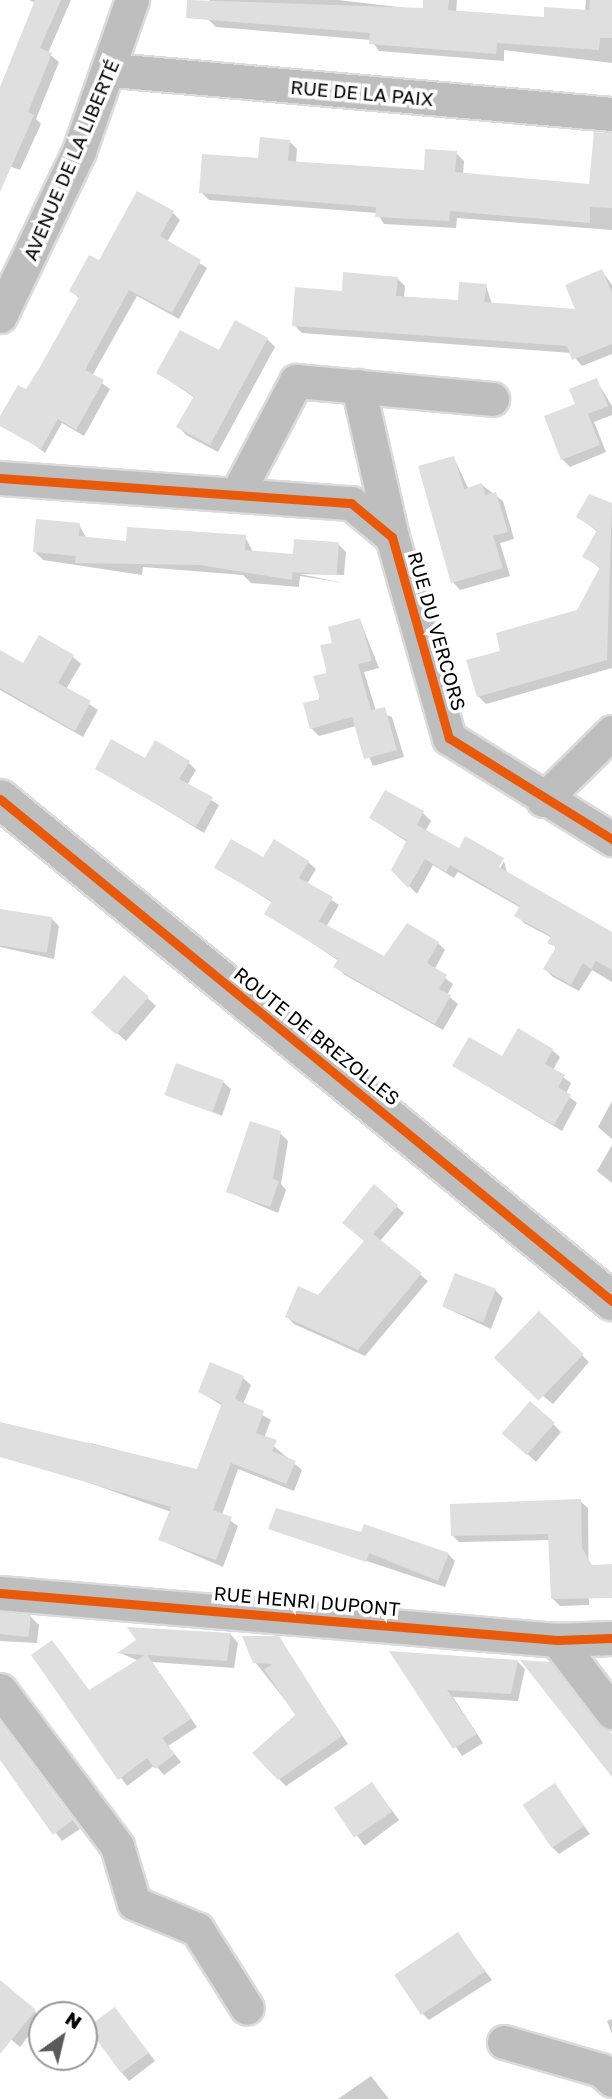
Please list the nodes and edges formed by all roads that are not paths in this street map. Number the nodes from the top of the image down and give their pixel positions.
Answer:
1 (132, 0) edge
2 (112, 70) junction
3 (612, 114) edge
4 (0, 316) edge
5 (358, 386) junction
6 (492, 398) dead end
7 (0, 478) edge
8 (237, 494) junction
9 (392, 537) junction
10 (612, 732) edge
11 (0, 799) edge
12 (543, 800) junction
13 (612, 839) edge
14 (612, 1301) edge
15 (0, 1593) edge
16 (612, 1638) edge
17 (557, 1640) junction
18 (0, 1690) edge
19 (612, 1712) edge
20 (247, 2008) dead end
21 (504, 2042) dead end
22 (612, 2081) edge

1 - 2 street, AVENUE DE LA LIBERTÉ
2 - 3 street, RUE DE LA PAIX
2 - 4 street, AVENUE DE LA LIBERTÉ
5 - 6 street
5 - 8 street
5 - 9 street, RUE DU VERCORS
7 - 8 street, RUE DU VERCORS
8 - 9 street, RUE DU VERCORS
9 - 12 street, RUE DU VERCORS
10 - 12 street
11 - 14 main road, ROUTE DE BREZOLLES
12 - 13 street, RUE DU VERCORS
15 - 17 street, RUE HENRI DUPONT
16 - 17 street, RUE HENRI DUPONT
17 - 19 street
18 - 20 street
21 - 22 street

